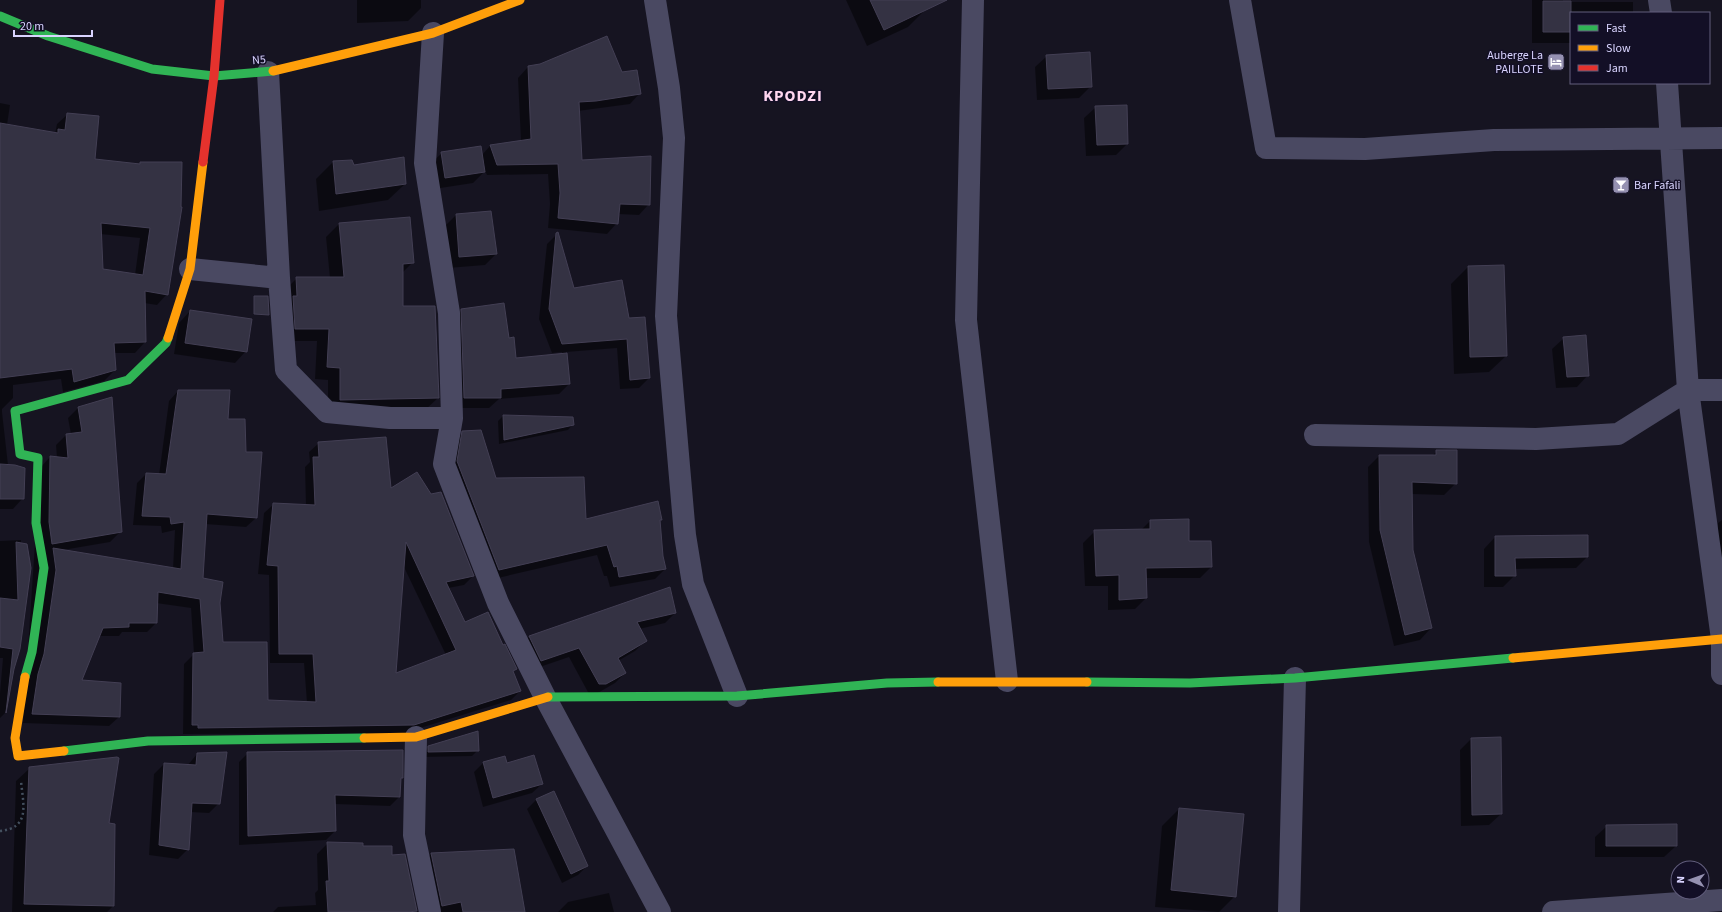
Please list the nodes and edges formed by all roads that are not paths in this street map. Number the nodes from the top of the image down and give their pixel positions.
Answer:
1 (220, 0) edge
2 (520, 0) edge
3 (655, 0) edge
4 (973, 0) edge
5 (1240, 0) edge
6 (1659, 0) edge
7 (1660, 12) edge
8 (0, 16) edge
9 (433, 33) junction
10 (268, 72) junction
11 (214, 76) junction
12 (1667, 84) edge
13 (1722, 138) edge
14 (1672, 139) junction
15 (190, 269) junction
16 (279, 278) junction
17 (1688, 390) junction
18 (1722, 390) edge
19 (452, 418) junction
20 (1315, 435) dead end
21 (1722, 639) edge
22 (1722, 674) edge
23 (1295, 678) junction
24 (1008, 681) junction
25 (737, 696) junction
26 (545, 697) junction
27 (416, 737) junction
28 (1722, 900) edge
29 (430, 912) edge
30 (660, 912) edge
31 (1289, 912) edge
32 (1553, 912) edge

1 - 11 street
2 - 9 street, N5 / N5
3 - 25 street
4 - 24 street
5 - 14 street
6 - 7 street
8 - 11 street, N5 / N5
9 - 10 street, N5 / N5
9 - 19 street
10 - 11 street, N5 / N5
10 - 16 street
11 - 15 street
12 - 14 street
13 - 14 street
14 - 17 street
15 - 16 street
15 - 27 street
16 - 19 street
17 - 18 street
17 - 20 street
17 - 21 street
19 - 26 street
21 - 22 street
21 - 23 street
23 - 24 street
23 - 31 street
24 - 25 street
25 - 26 street
26 - 27 street
26 - 30 street
27 - 29 street
28 - 32 street

